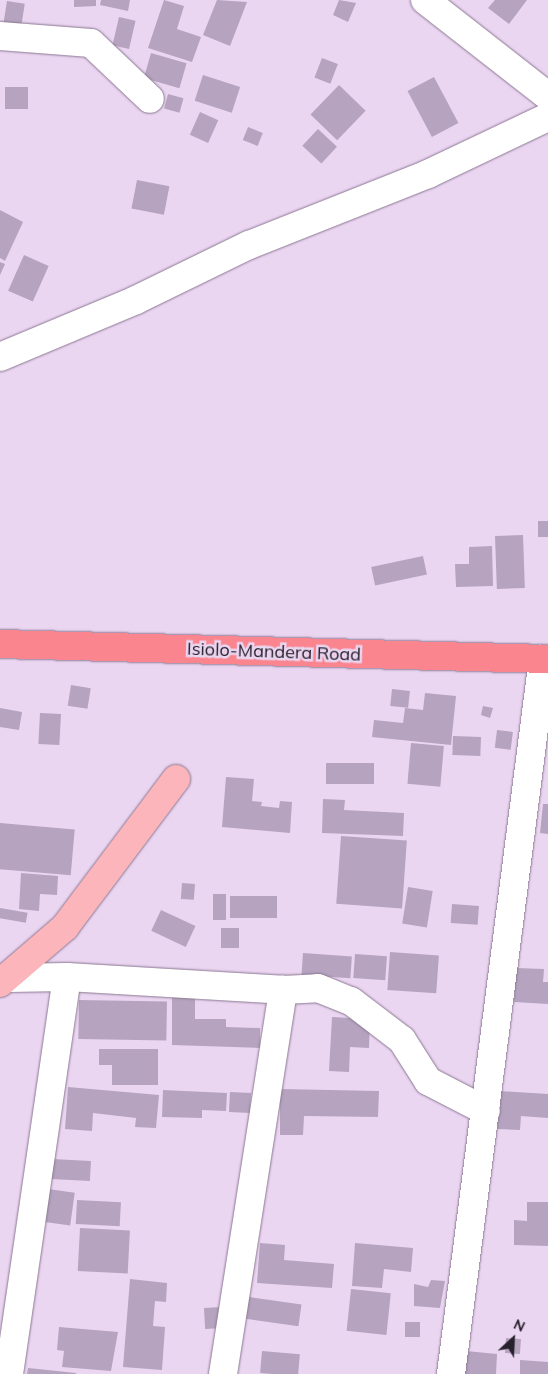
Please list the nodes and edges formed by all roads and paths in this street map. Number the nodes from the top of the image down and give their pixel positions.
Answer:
1 (425, 0) edge
2 (0, 36) edge
3 (548, 96) edge
4 (150, 99) dead end
5 (548, 117) edge
6 (0, 357) edge
7 (0, 644) edge
8 (546, 659) edge
9 (176, 779) dead end
10 (67, 977) junction
11 (4, 981) edge
12 (283, 990) junction
13 (486, 1111) junction
14 (8, 1374) edge
15 (223, 1374) edge
16 (451, 1374) edge

1 - 3 street
2 - 4 street
5 - 6 street
7 - 8 highway, Isiolo-Mandera Road
8 - 13 street
9 - 11 main road
10 - 11 street
10 - 12 street
10 - 14 street
12 - 13 street
12 - 15 street
13 - 16 street

